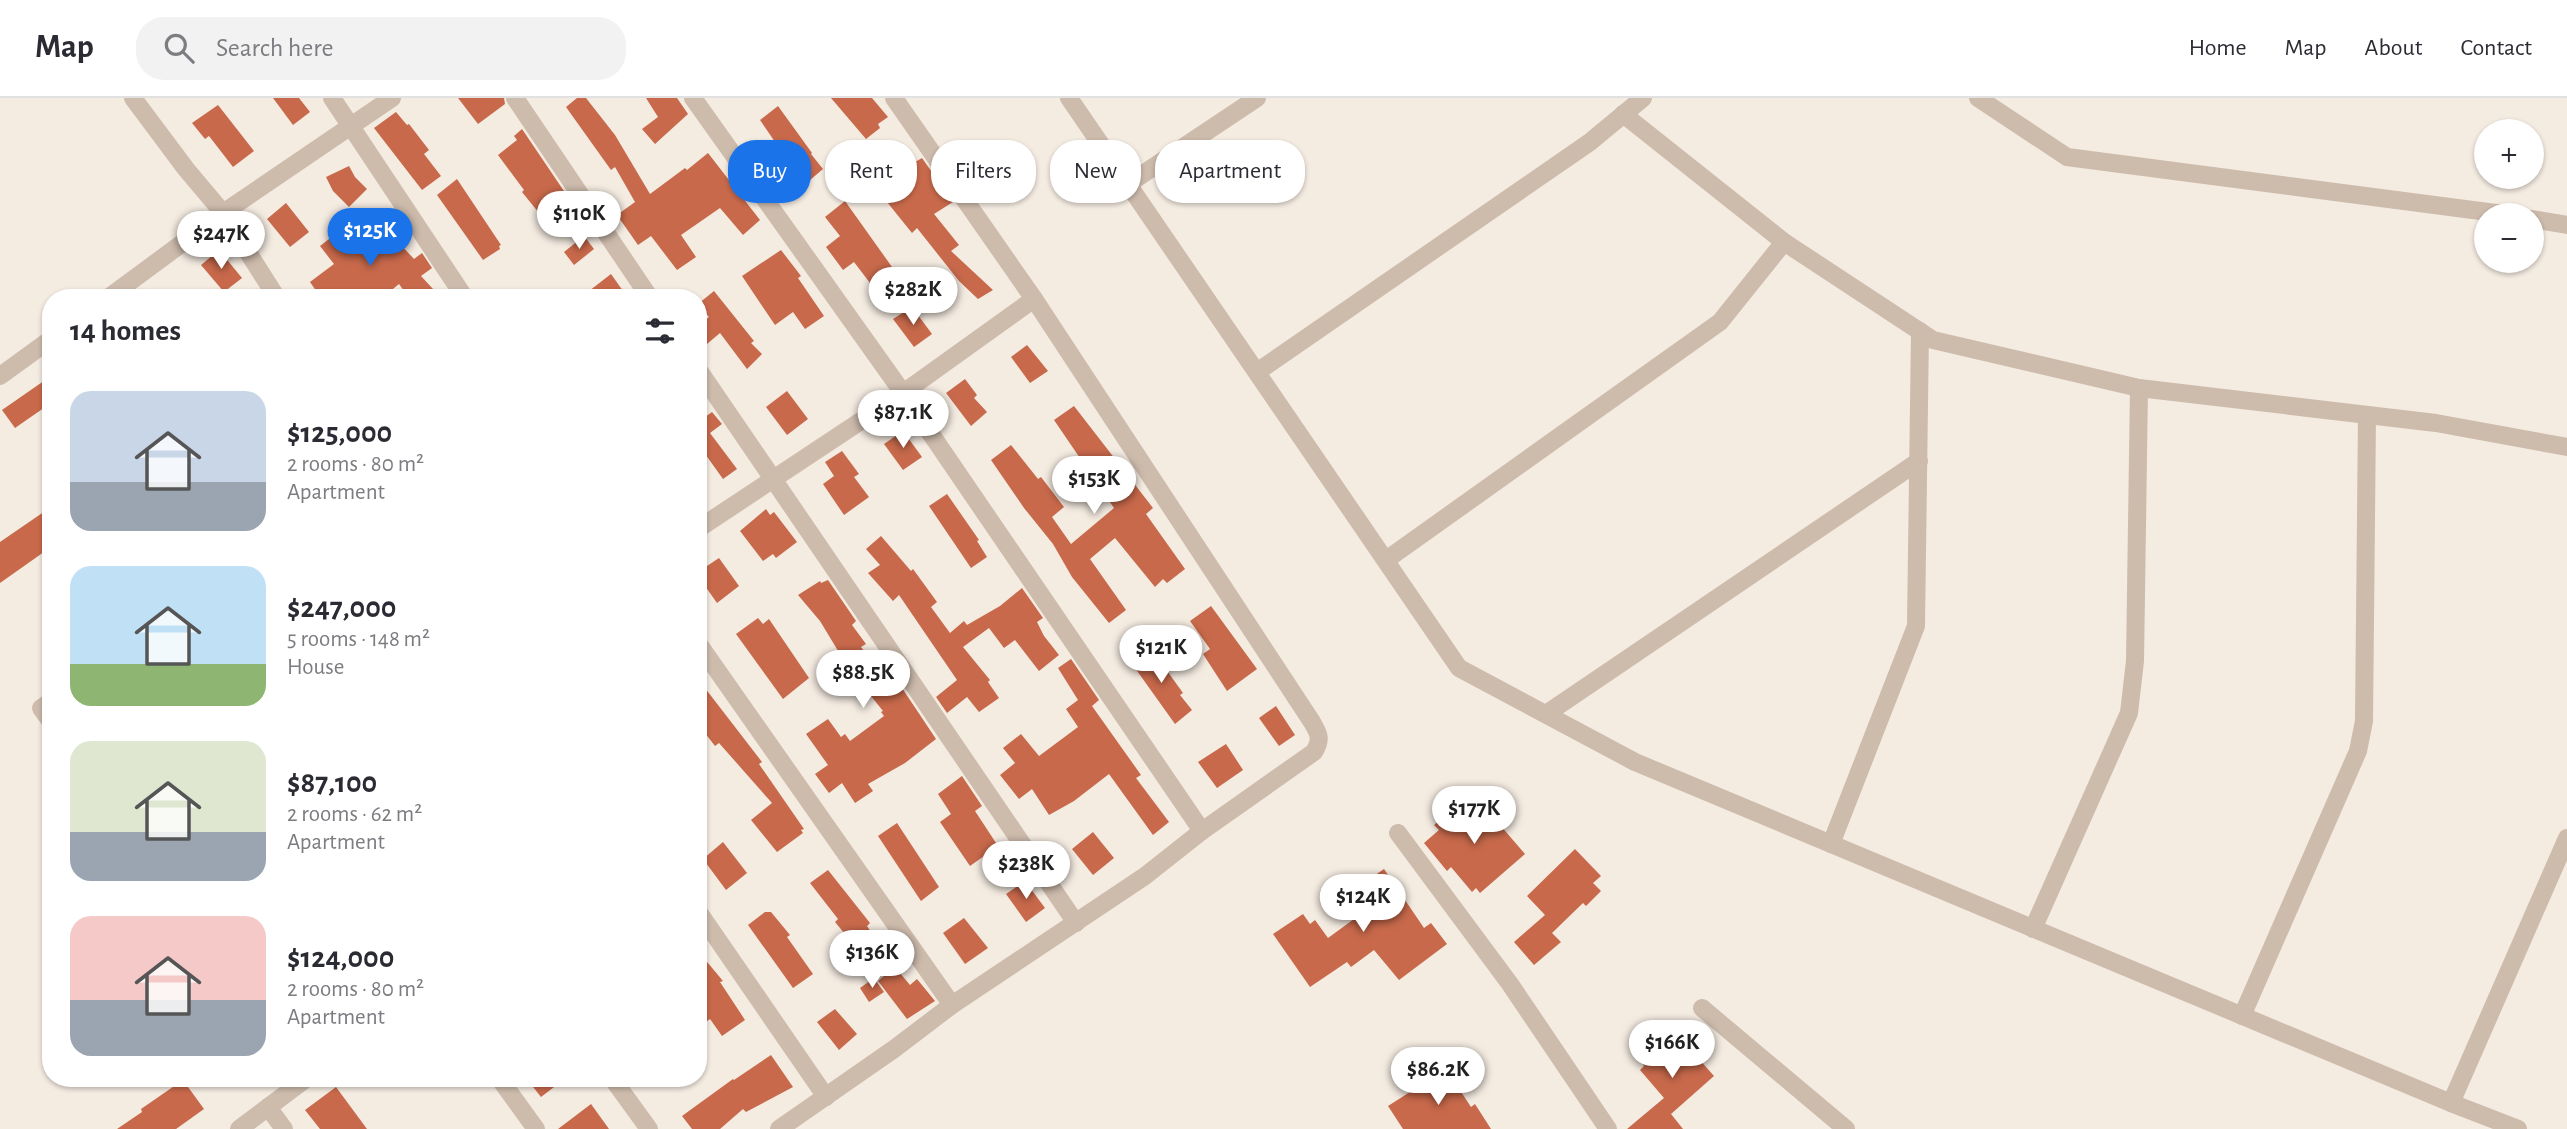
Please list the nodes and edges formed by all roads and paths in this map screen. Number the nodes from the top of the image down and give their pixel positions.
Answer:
1 (133, 98) edge
2 (332, 98) edge
3 (392, 98) edge
4 (515, 98) edge
5 (693, 98) edge
6 (894, 98) edge
7 (1069, 98) edge
8 (1257, 98) edge
9 (1643, 98) edge
10 (1978, 98) edge
11 (1623, 114) junction
12 (351, 127) junction
13 (1098, 140) edge
14 (1141, 175) edge
15 (1141, 203) edge
16 (2474, 210) edge
17 (223, 214) junction
18 (2544, 221) edge
19 (2567, 225) edge
20 (1784, 242) junction
21 (120, 289) edge
22 (271, 289) edge
23 (459, 289) edge
24 (644, 289) edge
25 (1034, 299) junction
26 (1920, 331) junction
27 (42, 346) edge
28 (1256, 372) junction
29 (0, 376) edge
30 (707, 382) edge
31 (2139, 388) junction
32 (903, 393) junction
33 (2367, 415) junction
34 (2567, 447) edge
35 (1919, 461) junction
36 (772, 479) junction
37 (707, 523) edge
38 (1386, 561) junction
39 (707, 656) edge
40 (1546, 714) junction
41 (1202, 831) junction
42 (1398, 833) dead end
43 (2567, 838) edge
44 (1832, 845) junction
45 (1076, 923) junction
46 (707, 928) edge
47 (2034, 929) junction
48 (952, 1005) junction
49 (1702, 1008) dead end
50 (2242, 1016) junction
51 (295, 1087) edge
52 (506, 1087) edge
53 (619, 1087) edge
54 (826, 1097) junction
55 (2451, 1103) junction
56 (268, 1107) junction
57 (239, 1129) edge
58 (284, 1129) edge
59 (536, 1129) edge
60 (649, 1129) edge
61 (779, 1129) edge
62 (1608, 1129) edge
63 (1846, 1129) edge
64 (2518, 1129) edge

1 - 17 street
2 - 12 street
3 - 12 street
4 - 24 street
5 - 32 street
6 - 25 street
7 - 13 street
8 - 14 street
9 - 11 street
10 - 16 street
11 - 20 street
11 - 28 street
12 - 17 street
12 - 23 street
15 - 28 street
17 - 21 street
17 - 22 street
18 - 19 street
20 - 26 street
20 - 38 street
25 - 32 street
25 - 41 street
26 - 31 street
26 - 35 street
27 - 29 street
28 - 38 street
30 - 36 street
31 - 33 street
31 - 47 street
32 - 36 street
32 - 41 street
33 - 34 street
33 - 50 street
35 - 40 street
35 - 44 street
36 - 37 street
36 - 45 street
38 - 40 street
39 - 48 street
40 - 44 street
41 - 45 street
42 - 62 street
43 - 55 street
44 - 47 street
45 - 48 street
46 - 54 street
47 - 50 street
48 - 54 street
49 - 63 street
50 - 55 street
51 - 56 street
52 - 59 street
53 - 60 street
54 - 61 street
55 - 64 street
56 - 57 street
56 - 58 street

